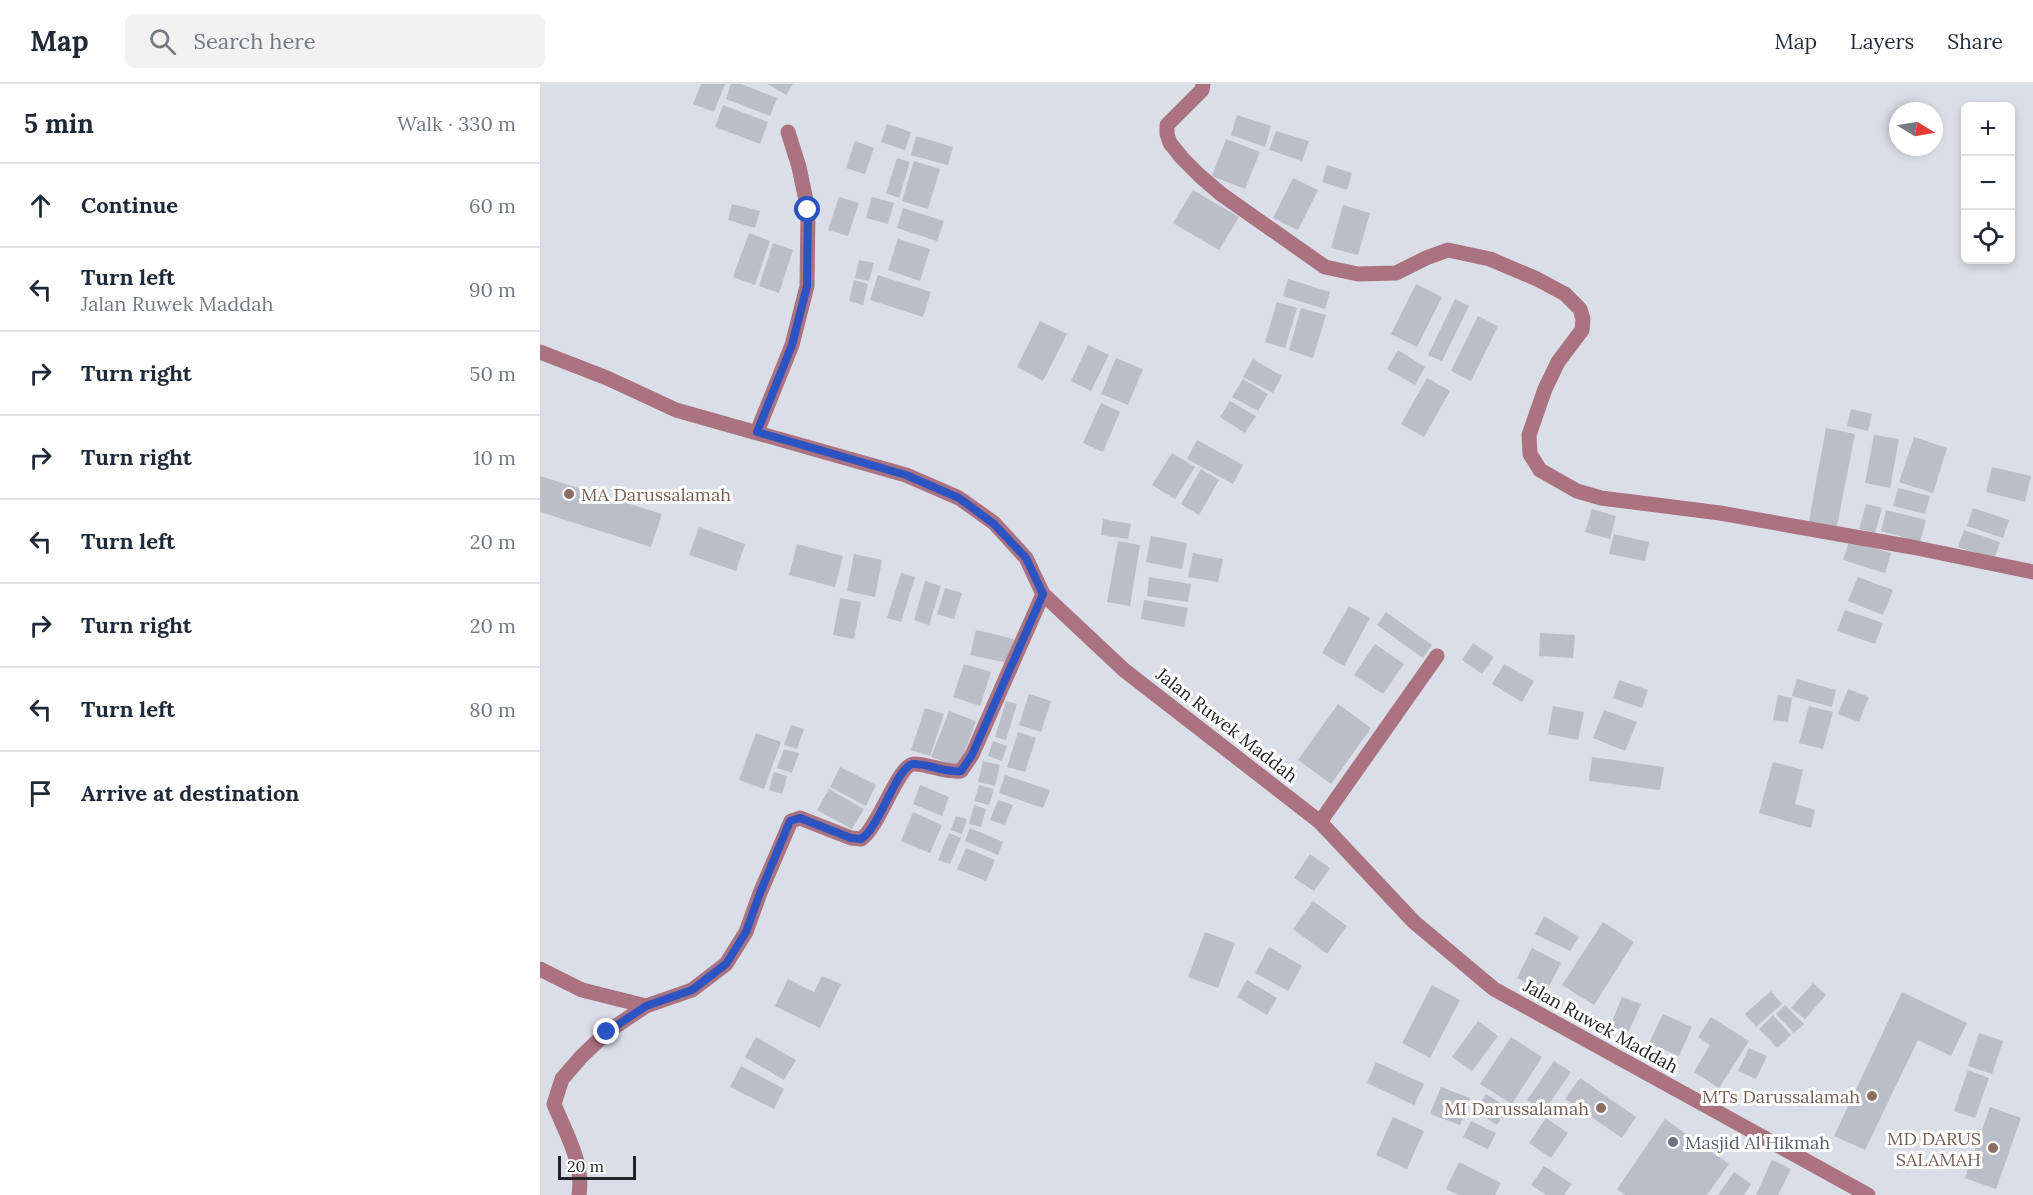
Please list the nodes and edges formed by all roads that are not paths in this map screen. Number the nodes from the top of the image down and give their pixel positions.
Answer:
1 (1203, 84) edge
2 (788, 132) dead end
3 (540, 352) edge
4 (757, 432) junction
5 (2033, 572) edge
6 (1043, 594) junction
7 (1437, 656) dead end
8 (1320, 822) junction
9 (540, 969) edge
10 (646, 1006) junction
11 (579, 1195) edge
12 (1868, 1195) edge

1 - 5 street
2 - 4 street
3 - 4 street, Jalan Ruwek Maddah
4 - 6 street, Jalan Ruwek Maddah
6 - 8 street, Jalan Ruwek Maddah
6 - 10 street
7 - 8 street
8 - 12 street, Jalan Ruwek Maddah
9 - 10 street
10 - 11 street

